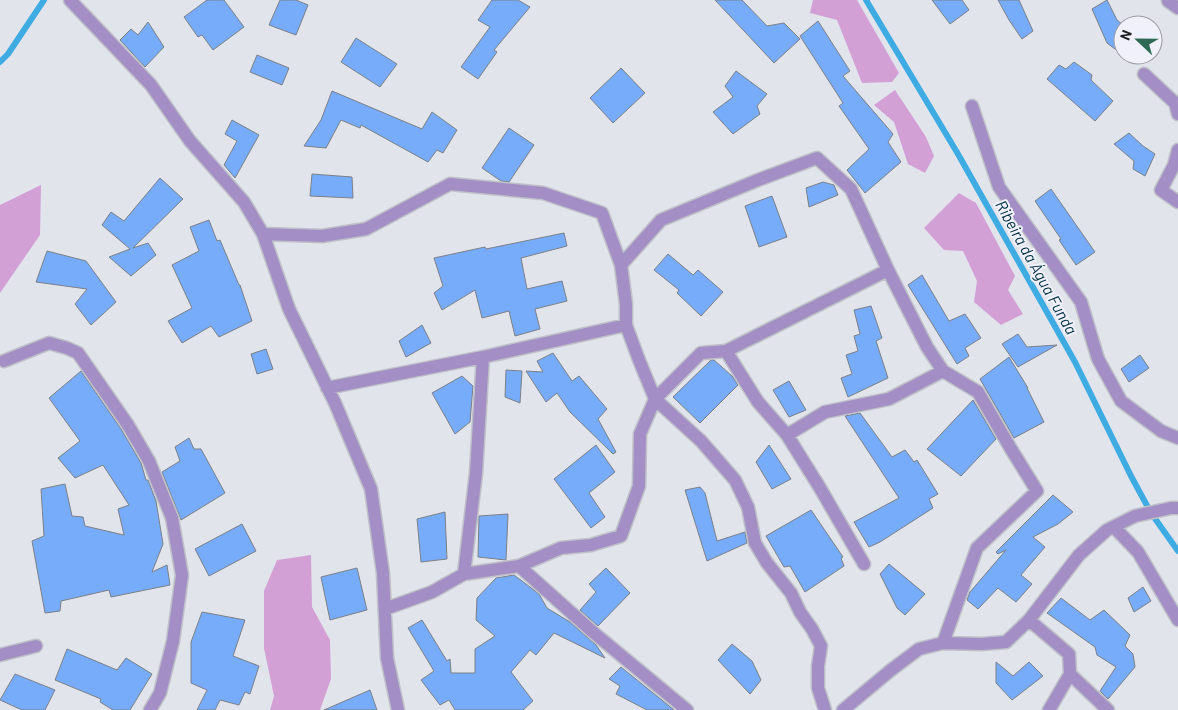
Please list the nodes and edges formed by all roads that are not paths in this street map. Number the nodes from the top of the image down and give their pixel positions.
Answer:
1 (72, 2) edge
2 (1144, 74) dead end
3 (972, 106) dead end
4 (1178, 114) edge
5 (1178, 150) edge
6 (1178, 202) edge
7 (262, 234) junction
8 (621, 265) junction
9 (888, 270) junction
10 (626, 325) junction
11 (726, 350) junction
12 (483, 357) junction
13 (4, 361) dead end
14 (943, 371) junction
15 (327, 388) junction
16 (655, 399) junction
17 (787, 435) junction
18 (1178, 438) edge
19 (1178, 508) edge
20 (1114, 527) junction
21 (864, 564) dead end
22 (519, 566) junction
23 (464, 574) junction
24 (385, 609) junction
25 (1029, 620) junction
26 (1178, 620) edge
27 (944, 643) junction
28 (36, 646) dead end
29 (0, 654) edge
30 (1070, 674) junction
31 (150, 710) edge
32 (398, 710) edge
33 (687, 710) edge
34 (825, 710) edge
35 (843, 710) edge
36 (1049, 710) edge
37 (1108, 710) edge

1 - 7 street
2 - 4 street
3 - 18 street
5 - 6 street
7 - 8 street
7 - 15 street
8 - 9 street
8 - 10 street
9 - 11 street
9 - 14 street
10 - 12 street
10 - 16 street
11 - 16 street
11 - 17 street
12 - 15 street
12 - 23 street
13 - 31 street
14 - 17 street
14 - 27 street
15 - 24 street
16 - 22 street
16 - 34 street
17 - 21 street
19 - 20 street
20 - 25 street
20 - 26 street
22 - 23 street
22 - 33 street
23 - 24 street
24 - 32 street
25 - 27 street
25 - 30 street
27 - 35 street
28 - 29 street
30 - 36 street
30 - 37 street

